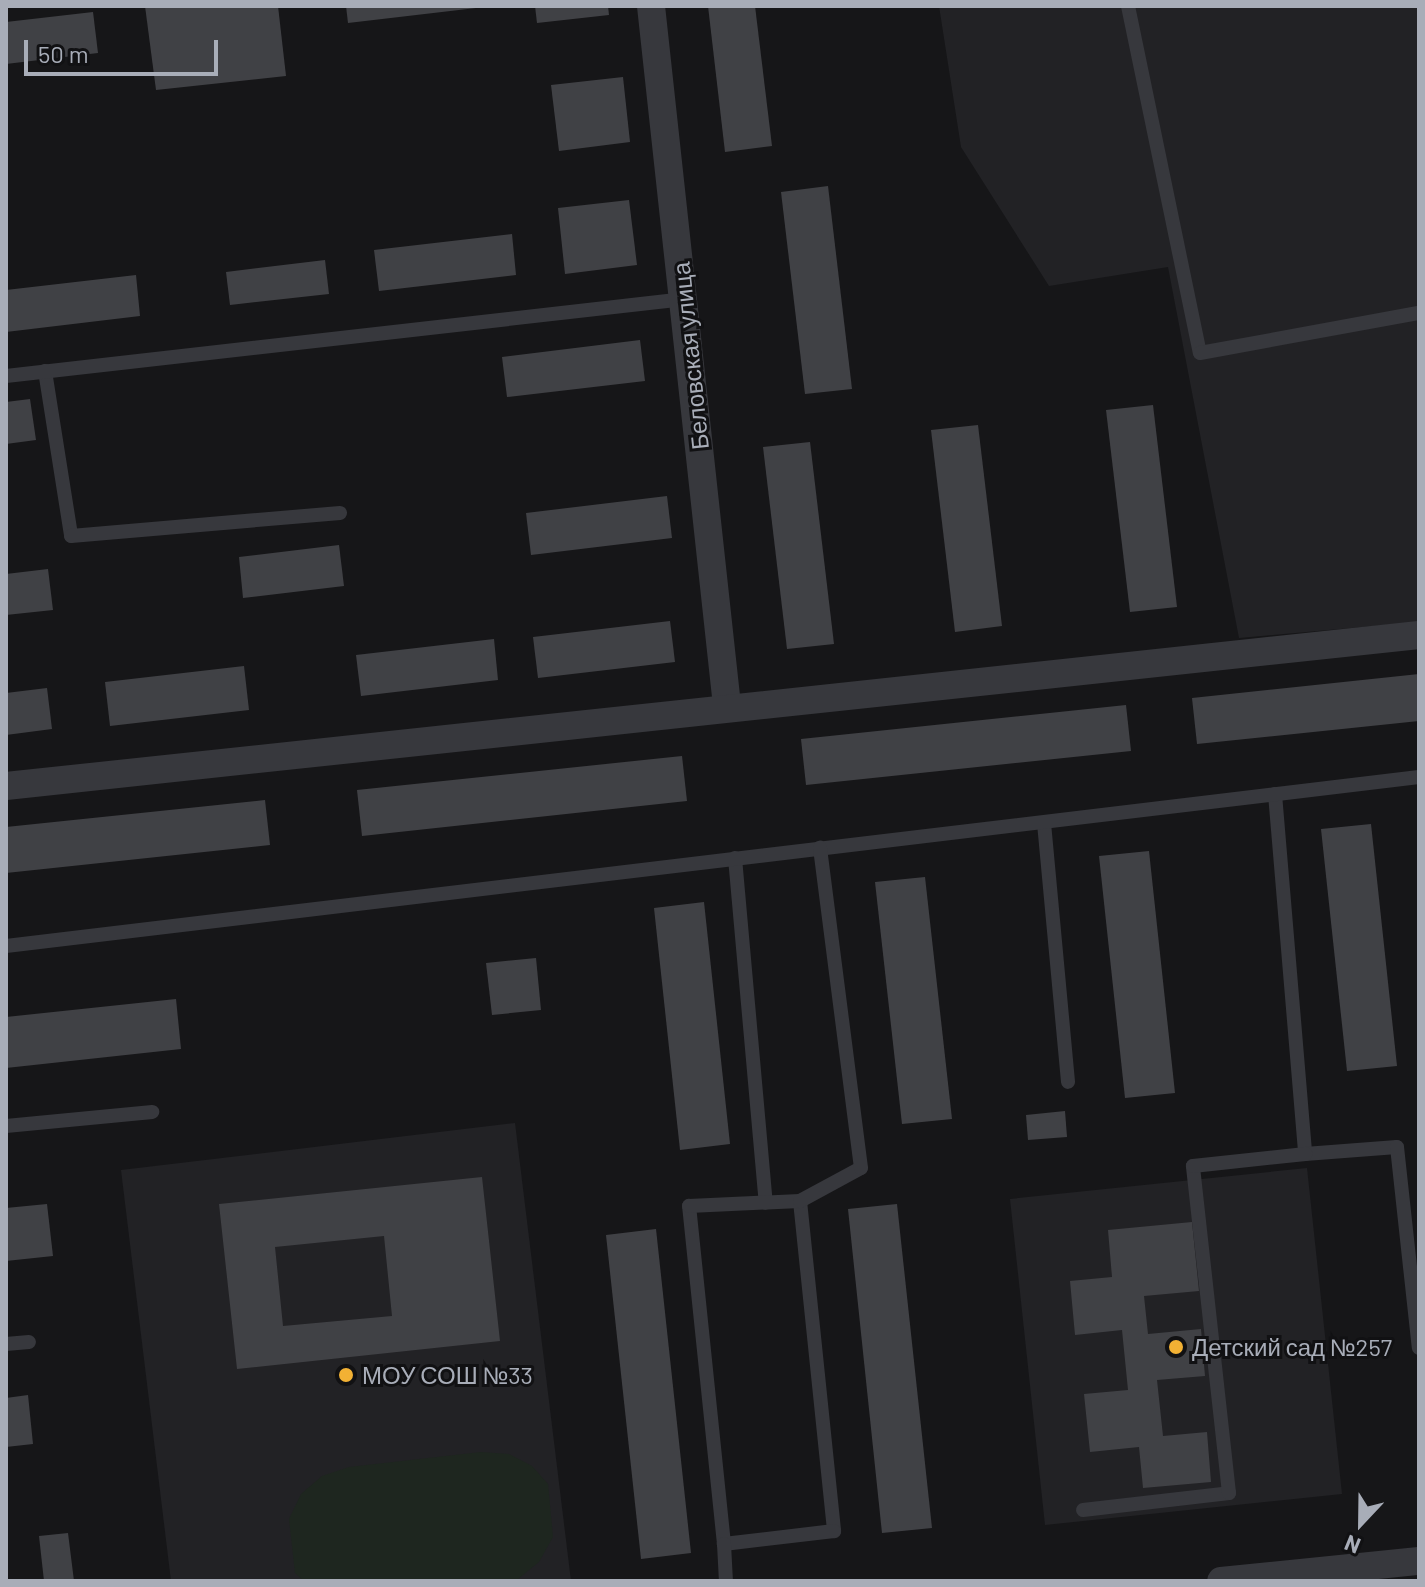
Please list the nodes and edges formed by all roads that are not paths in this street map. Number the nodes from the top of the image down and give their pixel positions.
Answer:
1 (651, 6) edge
2 (1128, 6) edge
3 (685, 299) junction
4 (1419, 313) edge
5 (45, 371) junction
6 (6, 376) edge
7 (340, 513) dead end
8 (1419, 635) edge
9 (727, 706) junction
10 (1419, 777) edge
11 (6, 786) edge
12 (1275, 794) junction
13 (1044, 823) junction
14 (820, 848) junction
15 (735, 858) junction
16 (6, 946) edge
17 (1068, 1082) dead end
18 (152, 1112) dead end
19 (6, 1126) edge
20 (1305, 1154) junction
21 (800, 1201) junction
22 (766, 1203) junction
23 (29, 1342) dead end
24 (6, 1344) edge
25 (1419, 1348) edge
26 (1083, 1510) dead end
27 (724, 1544) junction
28 (1419, 1561) edge
29 (726, 1581) edge
30 (1221, 1581) edge

1 - 3 street, Беловская улица
2 - 4 lane
3 - 5 lane
3 - 9 street, Беловская улица
5 - 6 lane
5 - 7 lane
8 - 9 street
9 - 11 street
10 - 12 lane
12 - 13 lane
12 - 20 lane
13 - 14 lane
13 - 17 lane
14 - 15 lane
14 - 21 lane
15 - 16 lane
15 - 22 lane
18 - 19 lane
20 - 25 lane
20 - 26 lane
21 - 22 lane
21 - 27 lane
22 - 27 lane
23 - 24 lane
27 - 29 lane
28 - 30 street

